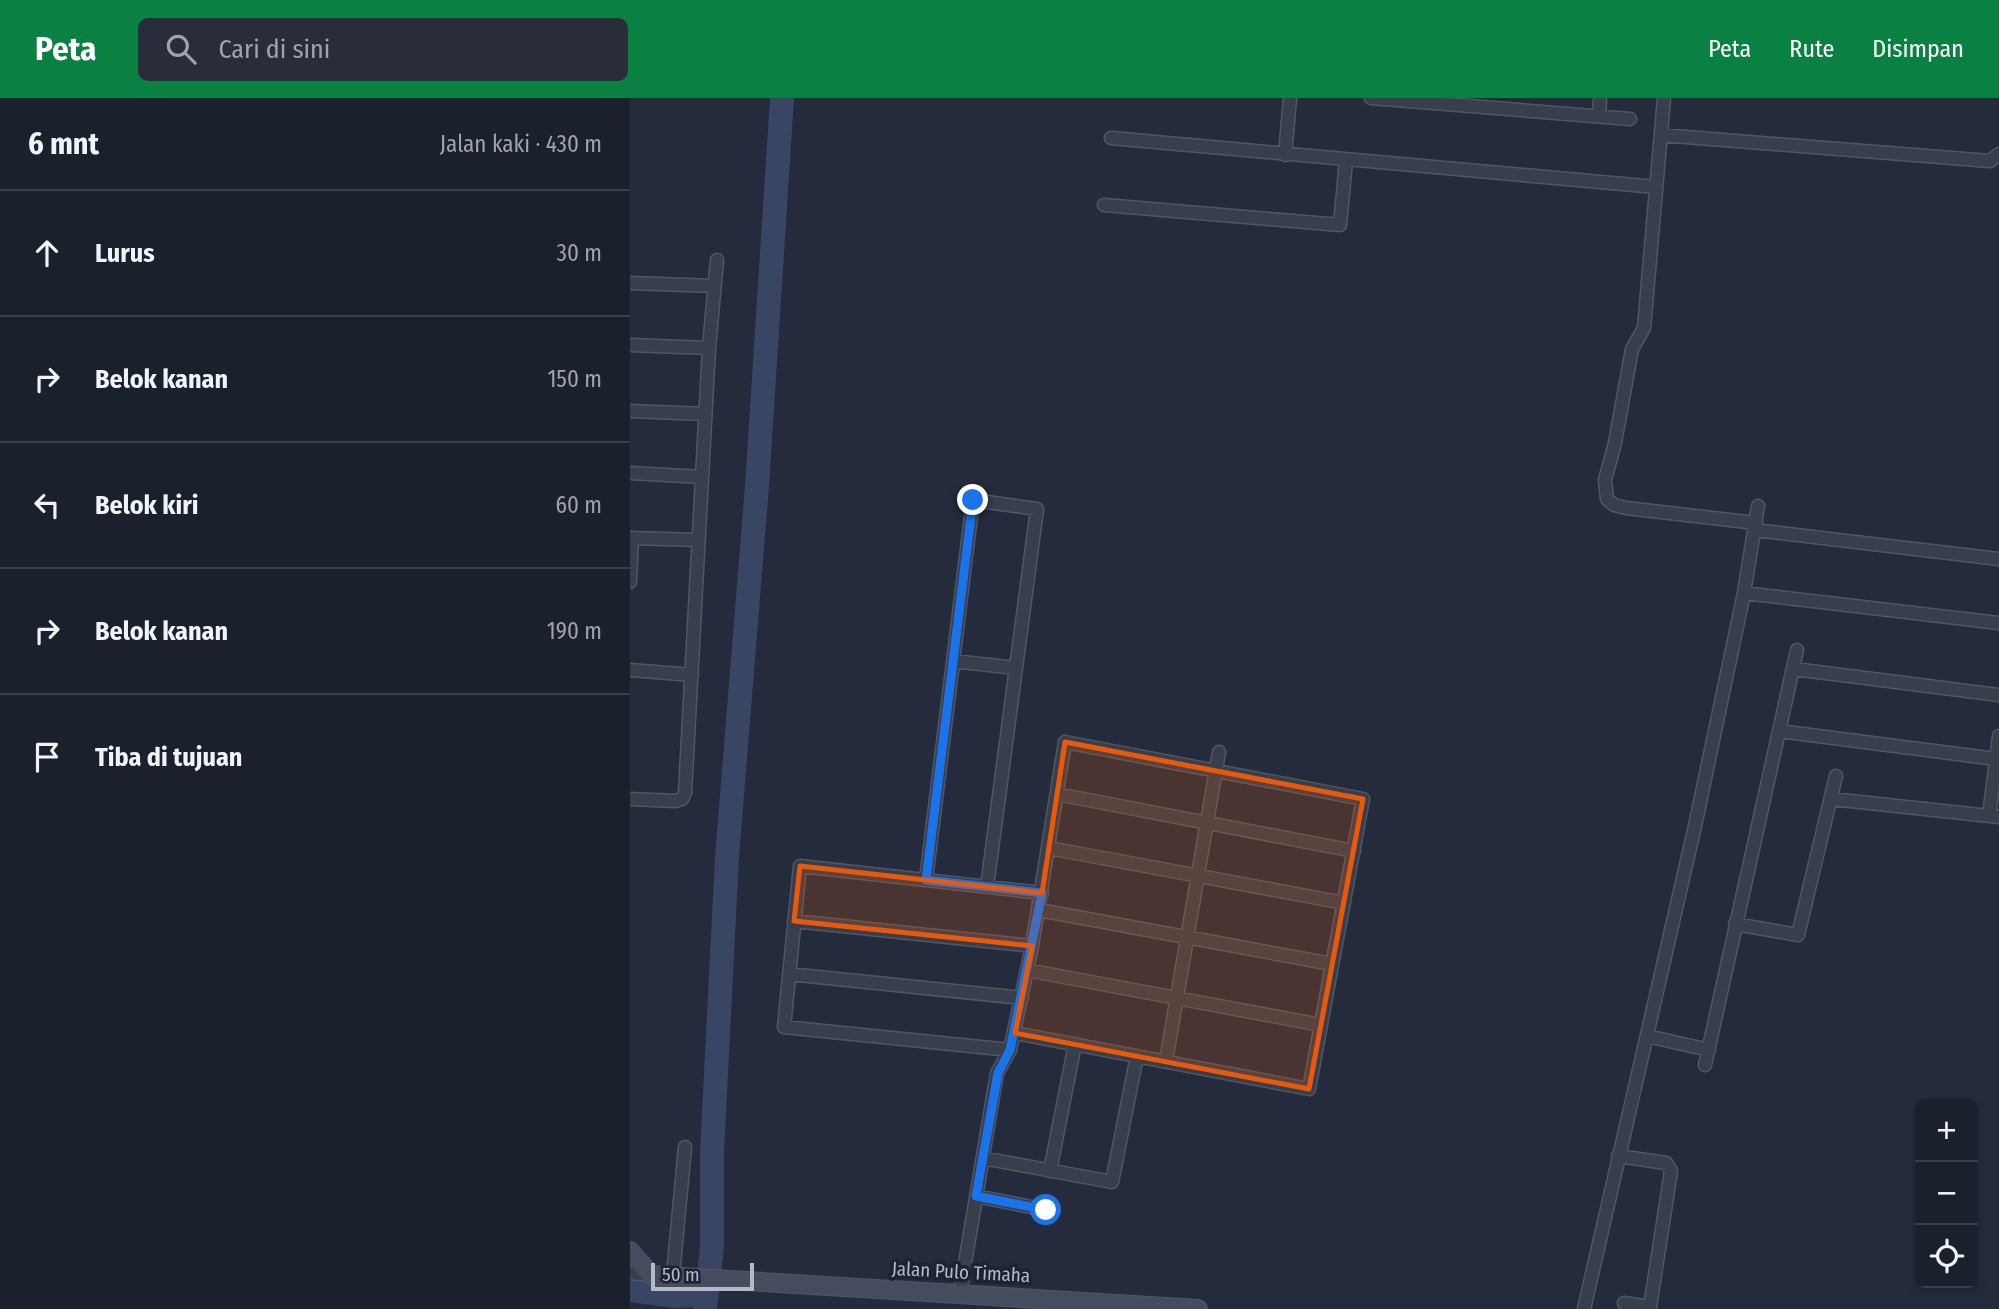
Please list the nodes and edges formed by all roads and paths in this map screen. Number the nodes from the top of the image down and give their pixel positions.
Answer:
1 (1290, 98) edge
2 (1371, 98) edge
3 (1600, 98) edge
4 (1664, 98) edge
5 (1599, 116) junction
6 (1630, 119) dead end
7 (1661, 135) junction
8 (1111, 138) dead end
9 (1285, 155) junction
10 (1999, 155) edge
11 (1346, 160) junction
12 (1656, 187) junction
13 (1104, 205) dead end
14 (718, 260) dead end
15 (630, 283) edge
16 (715, 286) junction
17 (630, 345) edge
18 (709, 348) junction
19 (630, 411) edge
20 (705, 414) junction
21 (630, 474) edge
22 (702, 477) junction
23 (1758, 506) dead end
24 (1756, 526) junction
25 (631, 538) edge
26 (698, 540) junction
27 (1999, 559) edge
28 (630, 582) edge
29 (1744, 593) junction
30 (1999, 623) edge
31 (1797, 650) dead end
32 (953, 661) junction
33 (1016, 668) junction
34 (1794, 669) junction
35 (630, 670) edge
36 (692, 675) junction
37 (1999, 695) edge
38 (1779, 731) junction
39 (1999, 736) edge
40 (1219, 752) dead end
41 (1996, 759) junction
42 (1216, 771) junction
43 (1836, 776) dead end
44 (1057, 794) junction
45 (630, 799) edge
46 (1832, 799) junction
47 (1994, 816) edge
48 (1207, 823) junction
49 (1049, 848) junction
50 (1354, 851) junction
51 (1198, 876) junction
52 (926, 880) junction
53 (986, 887) junction
54 (1042, 893) junction
55 (1344, 903) junction
56 (1040, 910) junction
57 (794, 921) junction
58 (1735, 924) junction
59 (1187, 937) junction
60 (1032, 946) junction
61 (1332, 964) junction
62 (1027, 970) junction
63 (789, 974) junction
64 (1022, 998) junction
65 (1177, 998) junction
66 (1321, 1025) junction
67 (1015, 1032) junction
68 (1647, 1035) junction
69 (1075, 1044) junction
70 (1010, 1050) junction
71 (1709, 1050) junction
72 (1137, 1056) junction
73 (1166, 1062) junction
74 (1705, 1065) dead end
75 (685, 1147) dead end
76 (1618, 1156) junction
77 (983, 1158) junction
78 (1050, 1171) junction
79 (976, 1196) junction
80 (1046, 1210) dead end
81 (630, 1251) edge
82 (630, 1273) edge
83 (651, 1275) junction
84 (673, 1275) junction
85 (960, 1293) junction
86 (1624, 1303) dead end
87 (1198, 1309) edge
88 (1584, 1309) edge

1 - 9 street
2 - 5 street
3 - 5 street
4 - 7 street
5 - 6 street
7 - 10 street
7 - 12 street
8 - 9 street
9 - 11 street
11 - 12 street
11 - 13 street
12 - 24 street
14 - 16 street
15 - 16 street
16 - 18 street
17 - 18 street
18 - 20 street
19 - 20 street
20 - 22 street
21 - 22 street
22 - 26 street
23 - 24 street
24 - 27 street
24 - 29 street
25 - 26 street
25 - 28 street
26 - 36 street
29 - 30 street
29 - 68 street
31 - 34 street
32 - 33 street
32 - 33 street
32 - 52 street
33 - 53 street
34 - 37 street
34 - 38 street
35 - 36 street
36 - 45 street
38 - 41 street
38 - 58 street
39 - 41 street
40 - 42 street
41 - 47 street
42 - 44 street
42 - 48 street
42 - 50 street
43 - 46 street
44 - 48 street
44 - 49 street
46 - 47 street
46 - 58 street
48 - 50 street
48 - 51 street
49 - 51 street
49 - 54 street
50 - 55 street
51 - 55 street
51 - 59 street
52 - 53 street
52 - 57 street
53 - 54 street
54 - 56 street
55 - 61 street
56 - 59 street
56 - 60 street
57 - 60 street
57 - 63 street
58 - 71 street
59 - 61 street
59 - 65 street
60 - 62 street
61 - 66 street
62 - 64 street
62 - 65 street
63 - 64 street
63 - 70 street
64 - 67 street
65 - 66 street
65 - 73 street
66 - 73 street
67 - 69 street
67 - 70 street
68 - 71 street
68 - 76 street
69 - 72 street
69 - 78 street
70 - 77 street
71 - 74 street
72 - 73 street
72 - 78 street
75 - 84 street
76 - 86 street
76 - 88 street
77 - 78 street
77 - 79 street
79 - 80 street
79 - 85 street
81 - 83 street
82 - 83 street
83 - 84 street, Jalan Pulo Timaha
84 - 85 street, Jalan Pulo Timaha
85 - 87 street, Jalan Pulo Timaha

